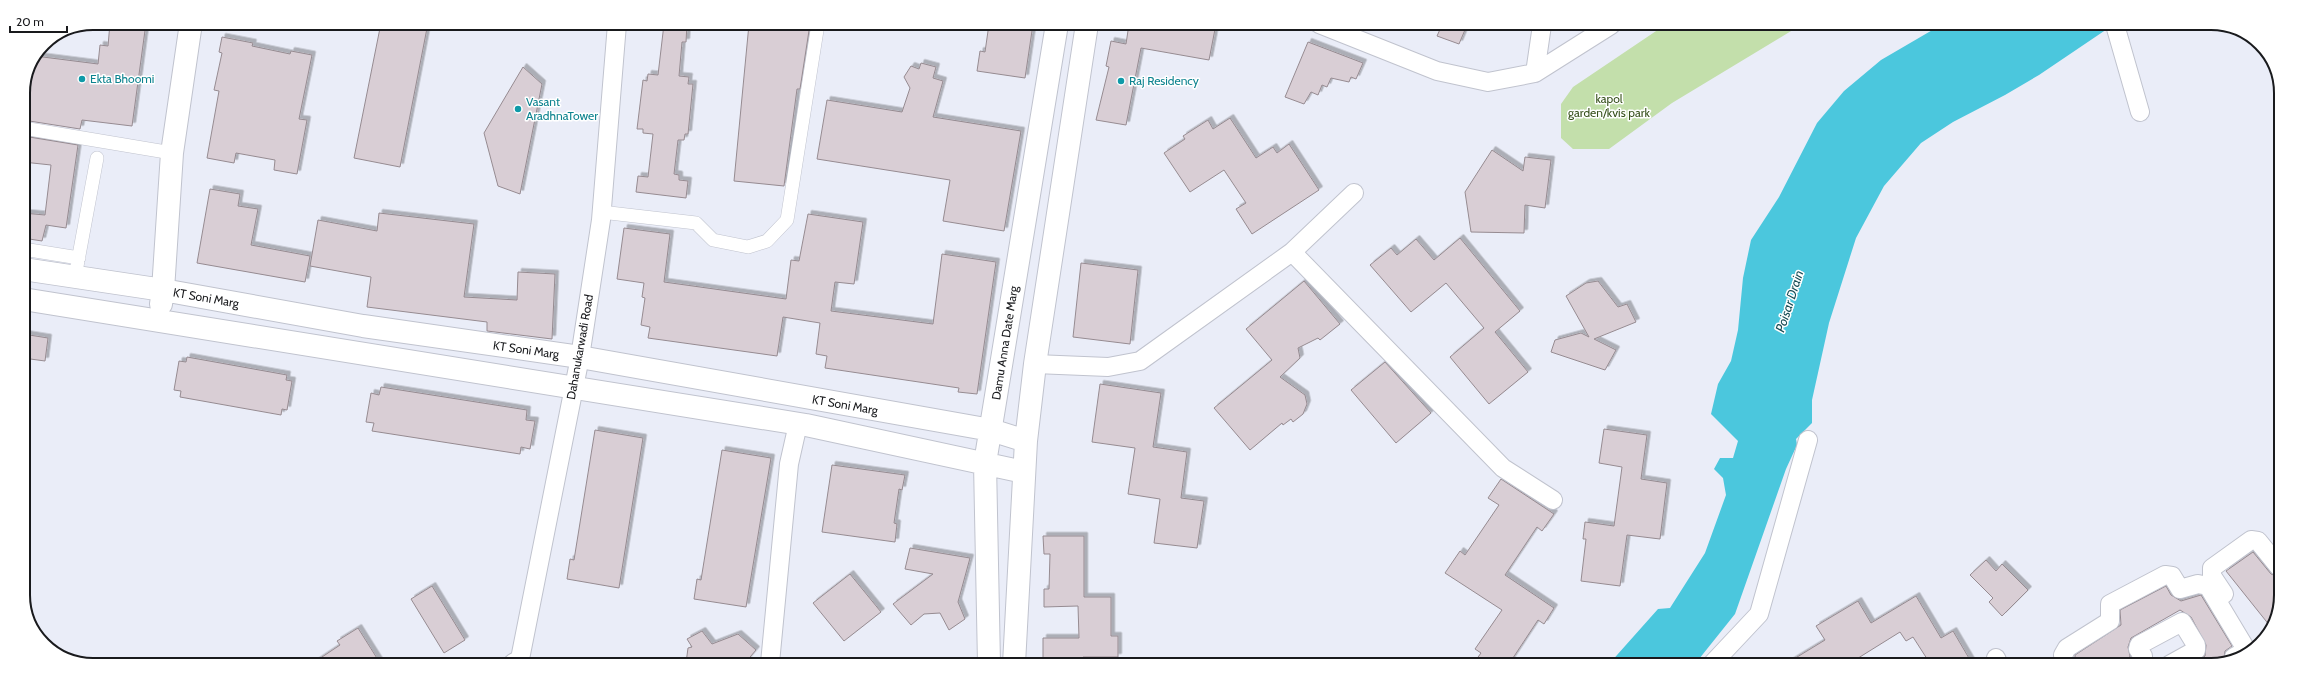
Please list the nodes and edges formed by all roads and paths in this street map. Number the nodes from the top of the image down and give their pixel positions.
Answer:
1 (190, 30) edge
2 (617, 30) edge
3 (817, 30) edge
4 (1056, 30) edge
5 (1086, 30) edge
6 (1334, 30) edge
7 (1541, 30) edge
8 (1603, 30) edge
9 (2116, 30) edge
10 (1535, 73) junction
11 (2140, 112) dead end
12 (30, 129) edge
13 (172, 153) junction
14 (97, 158) dead end
15 (1354, 193) dead end
16 (602, 212) junction
17 (30, 250) edge
18 (1292, 252) junction
19 (77, 267) junction
20 (30, 268) edge
21 (163, 290) junction
22 (30, 300) edge
23 (158, 319) junction
24 (580, 358) junction
25 (1035, 364) junction
26 (574, 388) junction
27 (798, 424) junction
28 (991, 430) junction
29 (1808, 440) dead end
30 (1026, 441) junction
31 (984, 463) junction
32 (1024, 472) junction
33 (1553, 500) dead end
34 (2274, 562) edge
35 (2255, 641) edge
36 (2243, 650) edge
37 (520, 658) edge
38 (770, 658) edge
39 (989, 658) edge
40 (1014, 658) edge
41 (1718, 658) edge
42 (2064, 658) edge
43 (2143, 658) edge
44 (2182, 658) edge

1 - 13 street
2 - 16 street, Dahanukarwadi Road
3 - 16 street
4 - 28 street, Damu Anna Date Marg
5 - 25 street
6 - 10 street
7 - 10 street
8 - 10 street
9 - 11 street
12 - 13 street
13 - 21 street
14 - 19 street
15 - 18 street
16 - 24 street, Dahanukarwadi Road
17 - 19 street
18 - 25 street
18 - 33 street
19 - 20 street, KT Soni Marg
19 - 21 street, KT Soni Marg
21 - 23 street
21 - 24 street, KT Soni Marg
22 - 23 street
23 - 26 street
24 - 26 street, Dahanukarwadi Road
24 - 28 street, KT Soni Marg
25 - 30 street
26 - 27 street
26 - 37 street, Dahanukarwadi Road
27 - 31 street
27 - 38 street
28 - 30 street, KT Soni Marg
28 - 31 street, Damu Anna Date Marg
29 - 41 street
30 - 32 street
31 - 32 street
31 - 39 street, Damu Anna Date Marg
32 - 40 street
34 - 35 street
36 - 42 street
43 - 44 street

